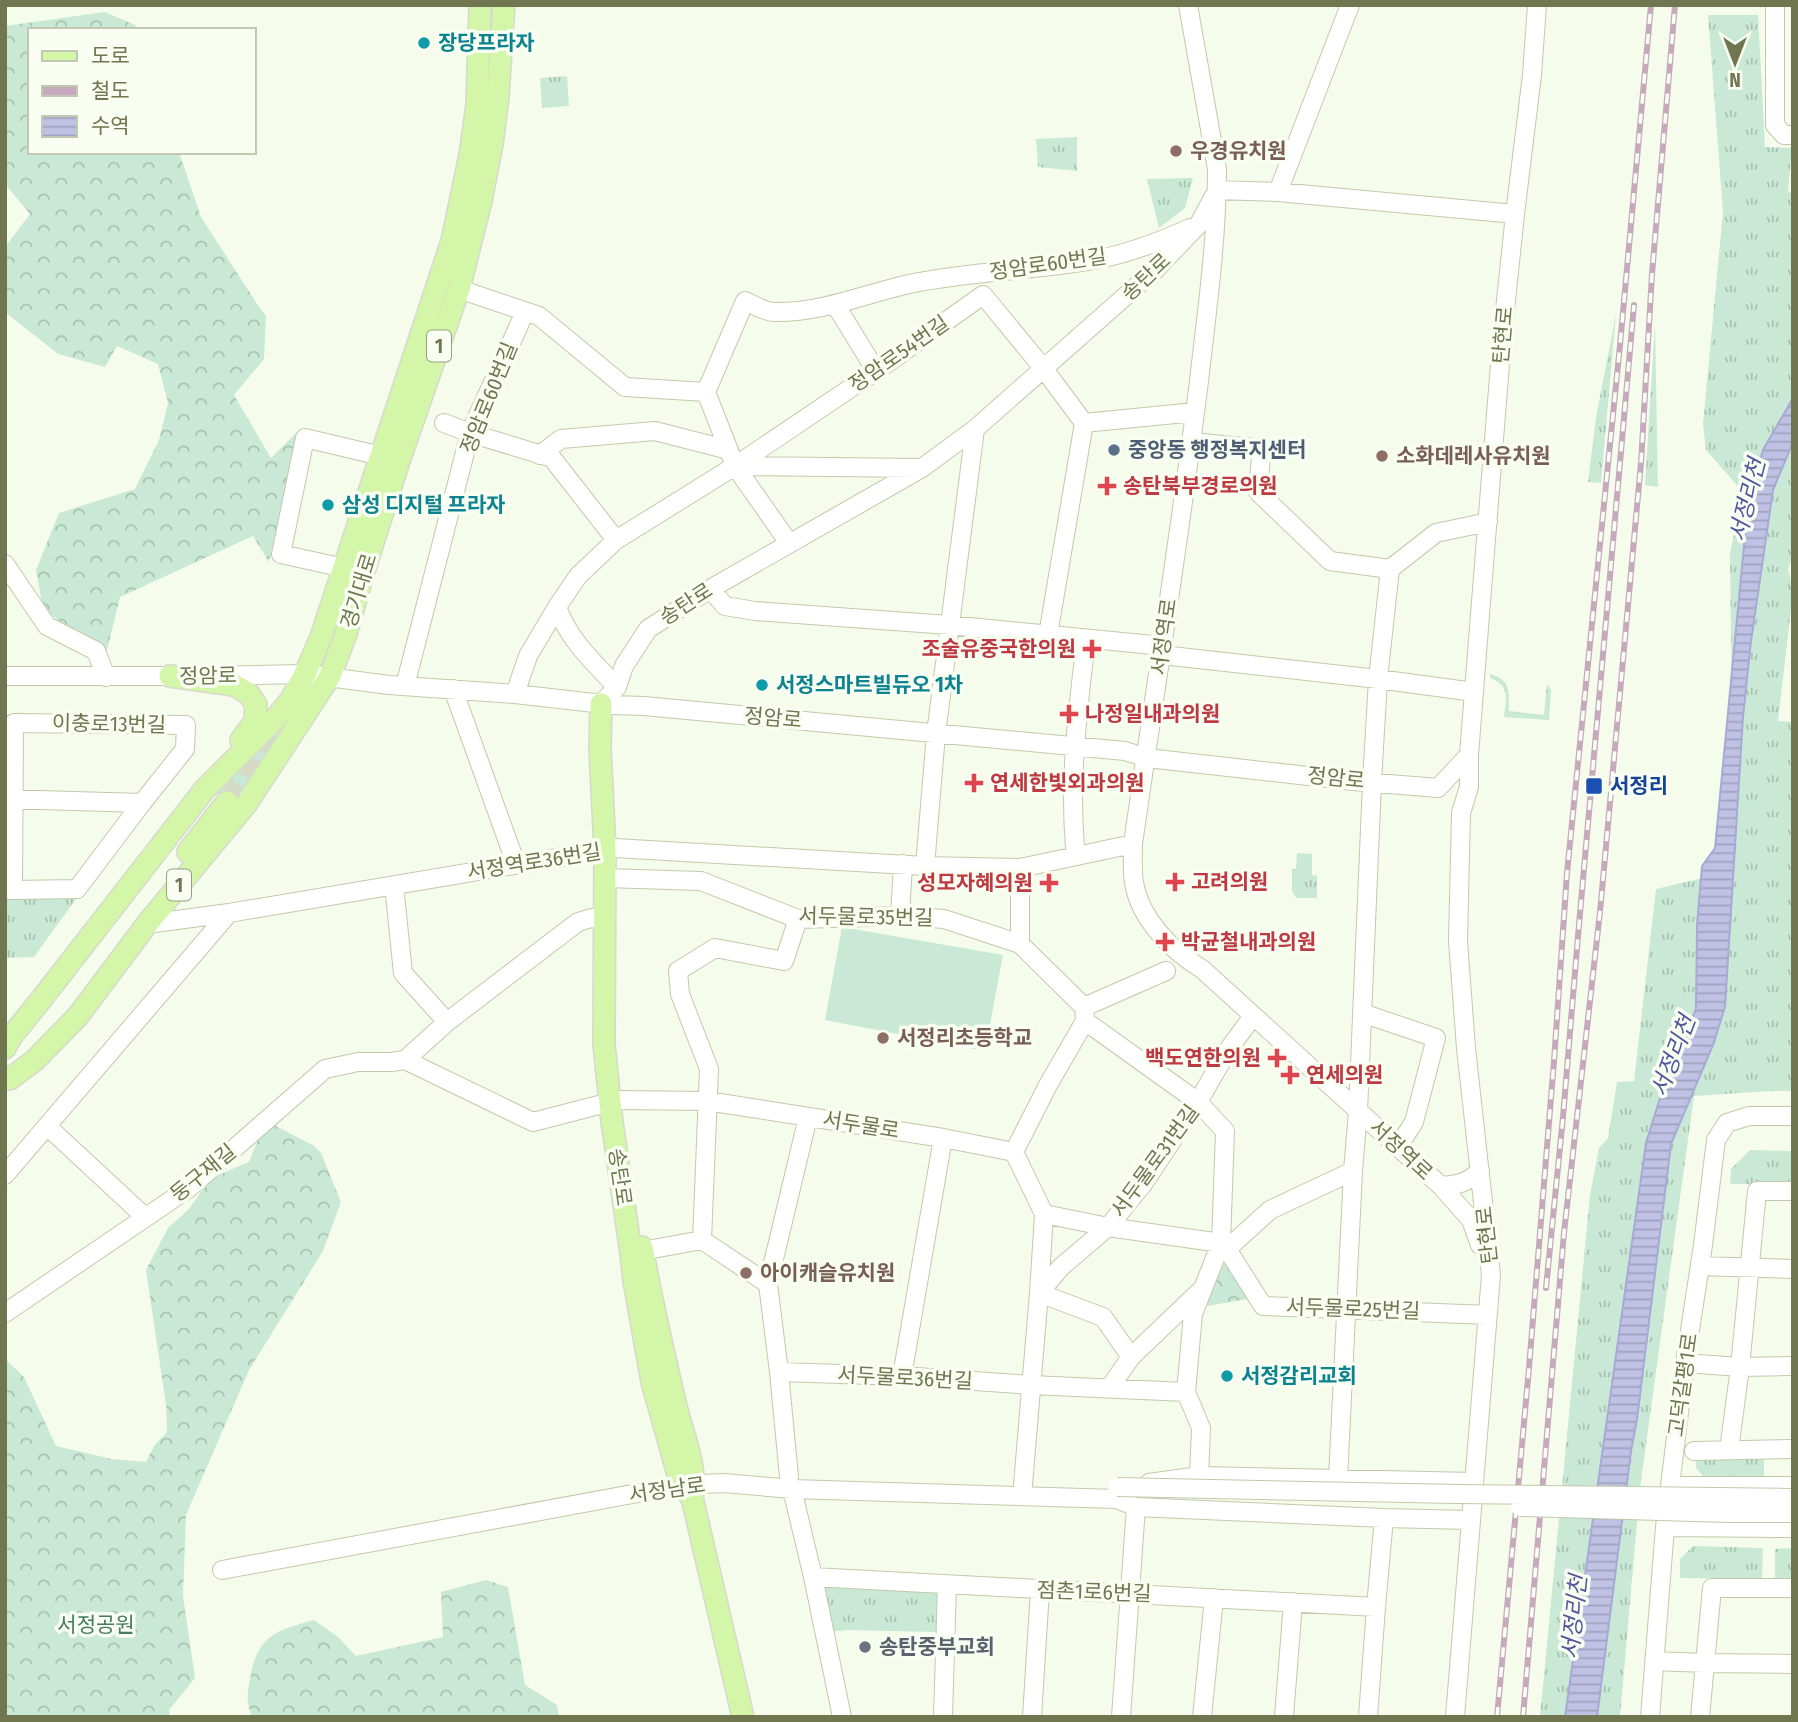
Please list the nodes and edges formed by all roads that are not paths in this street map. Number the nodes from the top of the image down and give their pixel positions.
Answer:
1 (480, 5) edge
2 (505, 5) edge
3 (1188, 5) edge
4 (1350, 5) edge
5 (1537, 5) edge
6 (1775, 5) edge
7 (1774, 67) junction
8 (1793, 67) edge
9 (1793, 135) edge
10 (1217, 190) junction
11 (1278, 192) junction
12 (1516, 214) junction
13 (1199, 224) junction
14 (460, 289) junction
15 (835, 304) junction
16 (525, 312) junction
17 (1044, 369) junction
18 (876, 371) junction
19 (706, 391) junction
20 (1195, 412) junction
21 (444, 423) dead end
22 (1084, 424) junction
23 (975, 429) junction
24 (470, 433) junction
25 (1192, 442) junction
26 (540, 455) junction
27 (381, 456) junction
28 (732, 458) junction
29 (922, 468) junction
30 (1488, 522) junction
31 (617, 540) junction
32 (789, 542) junction
33 (5, 564) edge
34 (344, 568) junction
35 (1390, 569) junction
36 (710, 589) junction
37 (557, 607) junction
38 (949, 625) junction
39 (1048, 635) junction
40 (1086, 639) junction
41 (1162, 650) junction
42 (306, 674) junction
43 (5, 676) edge
44 (170, 676) junction
45 (330, 676) junction
46 (106, 677) junction
47 (1378, 679) junction
48 (405, 686) junction
49 (453, 690) junction
50 (1474, 692) junction
51 (515, 694) junction
52 (609, 705) junction
53 (936, 738) junction
54 (1075, 752) junction
55 (1146, 758) junction
56 (1461, 773) junction
57 (1372, 782) junction
58 (1438, 788) junction
59 (217, 795) junction
60 (9, 799) edge
61 (142, 803) junction
62 (1461, 813) junction
63 (1133, 844) junction
64 (610, 849) junction
65 (1076, 856) junction
66 (516, 864) junction
67 (903, 864) junction
68 (925, 866) junction
69 (1020, 868) junction
70 (610, 878) junction
71 (394, 885) junction
72 (9, 890) edge
73 (229, 913) junction
74 (900, 916) junction
75 (605, 919) junction
76 (798, 919) junction
77 (147, 924) junction
78 (1020, 944) junction
79 (1166, 971) dead end
80 (1362, 1013) junction
81 (1085, 1014) junction
82 (1253, 1016) junction
83 (447, 1022) junction
84 (1436, 1038) junction
85 (5, 1048) edge
86 (1466, 1048) junction
87 (405, 1059) junction
88 (7, 1074) edge
89 (707, 1101) junction
90 (614, 1102) junction
91 (1198, 1102) junction
92 (1358, 1111) junction
93 (1793, 1116) edge
94 (808, 1117) junction
95 (47, 1126) junction
96 (943, 1138) junction
97 (1398, 1147) junction
98 (1014, 1152) junction
99 (1479, 1170) junction
100 (1353, 1171) junction
101 (5, 1175) edge
102 (1441, 1186) junction
103 (1793, 1191) edge
104 (1044, 1214) junction
105 (145, 1217) junction
106 (1108, 1227) junction
107 (702, 1240) junction
108 (1224, 1246) junction
109 (637, 1252) junction
110 (1700, 1266) junction
111 (1751, 1268) junction
112 (1793, 1269) edge
113 (1491, 1275) junction
114 (768, 1284) junction
115 (1201, 1289) junction
116 (1039, 1293) junction
117 (1348, 1309) junction
118 (5, 1312) edge
119 (1488, 1315) junction
120 (1131, 1357) junction
121 (1685, 1363) junction
122 (1793, 1366) edge
123 (1740, 1367) junction
124 (779, 1372) junction
125 (902, 1376) junction
126 (1031, 1385) junction
127 (1110, 1387) junction
128 (1186, 1392) junction
129 (1729, 1450) junction
130 (1793, 1450) edge
131 (1694, 1451) dead end
132 (1199, 1476) junction
133 (1338, 1479) junction
134 (688, 1482) junction
135 (1474, 1482) junction
136 (791, 1483) junction
137 (1023, 1485) junction
138 (1670, 1486) junction
139 (1765, 1486) junction
140 (1793, 1486) edge
141 (1117, 1493) junction
142 (1793, 1498) edge
143 (1136, 1507) junction
144 (1793, 1513) edge
145 (1384, 1518) junction
146 (1471, 1520) junction
147 (1665, 1527) junction
148 (1765, 1528) junction
149 (1793, 1528) edge
150 (222, 1570) dead end
151 (813, 1577) junction
152 (947, 1585) junction
153 (1793, 1588) edge
154 (1040, 1590) junction
155 (1131, 1593) junction
156 (1214, 1598) junction
157 (1293, 1602) junction
158 (1376, 1607) junction
159 (1654, 1661) junction
160 (1705, 1663) junction
161 (1793, 1664) edge
162 (743, 1717) edge
163 (842, 1717) edge
164 (943, 1717) edge
165 (1032, 1717) edge
166 (1121, 1717) edge
167 (1202, 1717) edge
168 (1284, 1717) edge
169 (1368, 1717) edge
170 (1455, 1717) edge
171 (1650, 1717) edge
172 (1700, 1717) edge

1 - 27 main road, 경기대로
2 - 14 main road, 경기대로 / 1
3 - 10 street
4 - 11 street
5 - 12 street, 탄현로
6 - 7 street
7 - 8 street
7 - 9 street
10 - 11 street
10 - 13 street, 송탄로
10 - 20 street, 서정역로
11 - 12 street
12 - 30 street, 탄현로
13 - 15 street, 정암로60번길
13 - 17 street, 송탄로
14 - 16 street
14 - 45 main road, 경기대로 / 1
15 - 18 street
15 - 19 street, 정암로60번길
16 - 19 street
16 - 24 street, 정암로60번길
17 - 18 street, 정암로54번길
17 - 22 street
17 - 23 street, 송탄로
18 - 28 street, 정암로54번길
19 - 28 street
20 - 22 street
20 - 25 street, 서정역로
21 - 24 street
22 - 39 street
23 - 29 street, 송탄로
23 - 38 street
24 - 26 street
24 - 48 street, 정암로60번길
25 - 35 street
25 - 41 street, 서정역로
26 - 28 street
26 - 31 street
27 - 34 main road, 경기대로
27 - 34 street, 경기대로
28 - 29 street
28 - 31 street, 정암로54번길
28 - 32 street
29 - 32 street, 송탄로
30 - 35 street
30 - 50 street, 탄현로
31 - 37 street, 정암로54번길
32 - 36 street, 송탄로
33 - 46 street
34 - 42 main road, 경기대로
35 - 47 street
36 - 38 street
36 - 52 street, 송탄로
37 - 51 street, 정암로54번길
37 - 52 street
38 - 39 street
38 - 53 street
39 - 40 street
40 - 41 street
40 - 54 street
41 - 47 street
41 - 55 street, 서정역로
42 - 44 street, 정암로
42 - 45 street, 정암로
42 - 59 main road, 경기대로 / 1
43 - 46 street, 정암로
44 - 46 street, 정암로
44 - 59 main road
45 - 48 street, 정암로
45 - 77 main road, 경기대로 / 1
47 - 50 street
47 - 57 street
48 - 49 street, 정암로
49 - 51 street, 정암로
49 - 66 street
50 - 56 street, 탄현로
51 - 52 street, 정암로
52 - 53 street, 정암로
52 - 64 main road, 송탄로
53 - 54 street, 정암로
53 - 68 street
54 - 55 street, 정암로
54 - 65 street
55 - 57 street, 정암로
55 - 63 street, 서정역로
56 - 58 street, 탄현로
56 - 62 street, 탄현로
57 - 58 street, 정암로
57 - 80 street
58 - 62 street
59 - 85 main road, 경기대로 / 1
59 - 88 main road, 경기대로 / 1
60 - 61 street
60 - 61 street, 이충로13번길
60 - 72 street, 이충로13번길
61 - 72 street, 이충로13번길
62 - 86 street, 탄현로
63 - 65 street, 서정역로36번길
63 - 82 street, 서정역로
64 - 66 street, 서정역로36번길
64 - 67 street, 서정역로36번길
64 - 70 main road, 송탄로
65 - 69 street, 서정역로36번길
66 - 71 street, 서정역로36번길
67 - 68 street, 서정역로36번길
67 - 74 street
68 - 69 street, 서정역로36번길
69 - 78 street
70 - 75 main road, 송탄로
70 - 76 street, 서두물로35번길
70 - 90 main road, 송탄로
71 - 73 street, 서정역로36번길
71 - 83 street
73 - 77 street, 서정역로36번길
73 - 95 street
74 - 76 street, 서두물로35번길
74 - 78 street, 서두물로35번길
75 - 83 street
75 - 90 main road, 송탄로
76 - 89 street
77 - 88 main road, 경기대로 / 1
78 - 81 street, 서두물로35번길
79 - 81 street
80 - 84 street
80 - 92 street
81 - 91 street, 서두물로35번길
81 - 98 street
82 - 91 street, 서두물로31번길
82 - 92 street, 서정역로
83 - 87 street
84 - 86 street
84 - 97 street
86 - 99 street, 탄현로
87 - 90 street
87 - 105 street, 둥구재길
89 - 90 street, 서두물로
89 - 94 street, 서두물로
89 - 107 street
90 - 109 main road, 송탄로
91 - 106 street, 서두물로31번길
91 - 108 street, 서두물로35번길
92 - 97 street, 서정역로
92 - 100 street
93 - 110 street, 고덕갈평1로
94 - 96 street, 서두물로
94 - 114 street
95 - 101 street
95 - 105 street
96 - 98 street, 서두물로
96 - 125 street
97 - 102 street, 서정역로
98 - 104 street
99 - 102 street
99 - 113 street, 탄현로
100 - 108 street
100 - 117 street
102 - 113 street, 서정역로
103 - 111 street
104 - 106 street
104 - 116 street
105 - 118 street, 둥구재길
106 - 108 street
106 - 116 street, 서두물로31번길
107 - 109 street
107 - 114 street
108 - 115 street, 서두물로35번길
108 - 117 street, 서두물로25번길
109 - 134 main road, 송탄로
110 - 111 street
110 - 121 street, 고덕갈평1로
111 - 112 street
111 - 123 street
113 - 119 street, 탄현로
114 - 124 street
115 - 120 street, 서두물로35번길
115 - 128 street, 서두물로35번길
116 - 120 street
116 - 126 street
117 - 119 street, 서두물로25번길
117 - 133 street
119 - 135 street, 탄현로
120 - 127 street, 서두물로35번길
121 - 123 street
121 - 138 street, 고덕갈평1로
122 - 123 street
123 - 129 street
124 - 125 street, 서두물로36번길
124 - 136 street
125 - 126 street, 서두물로36번길
126 - 127 street
126 - 137 street
127 - 128 street
128 - 132 street, 서두물로35번길
129 - 130 street
129 - 131 street
132 - 133 street
132 - 141 street
133 - 135 street
134 - 136 street, 서정남로
134 - 150 street, 서정남로
134 - 162 main road, 송탄로
135 - 146 street, 탄현로
136 - 137 street, 서정남로
136 - 141 street, 서정남로
136 - 151 street
137 - 141 street, 서정남로
138 - 139 street
138 - 147 street, 고덕갈평1로
139 - 140 street
139 - 148 street
141 - 142 street, bridge
141 - 143 street
141 - 144 street, bridge
143 - 145 street
143 - 155 street
145 - 146 street
145 - 158 street
146 - 170 street, 탄현로
147 - 148 street
147 - 159 street, 고덕갈평1로
148 - 149 street
151 - 152 street, 점촌1로6번길
151 - 163 street
152 - 154 street, 점촌1로6번길
152 - 164 street
153 - 160 street
154 - 155 street, 점촌1로6번길
154 - 165 street
155 - 156 street, 점촌1로6번길
155 - 166 street
156 - 157 street, 점촌1로6번길
156 - 167 street
157 - 158 street, 점촌1로6번길
157 - 168 street
158 - 169 street
159 - 160 street
159 - 171 street, 고덕갈평1로
160 - 161 street
160 - 172 street

